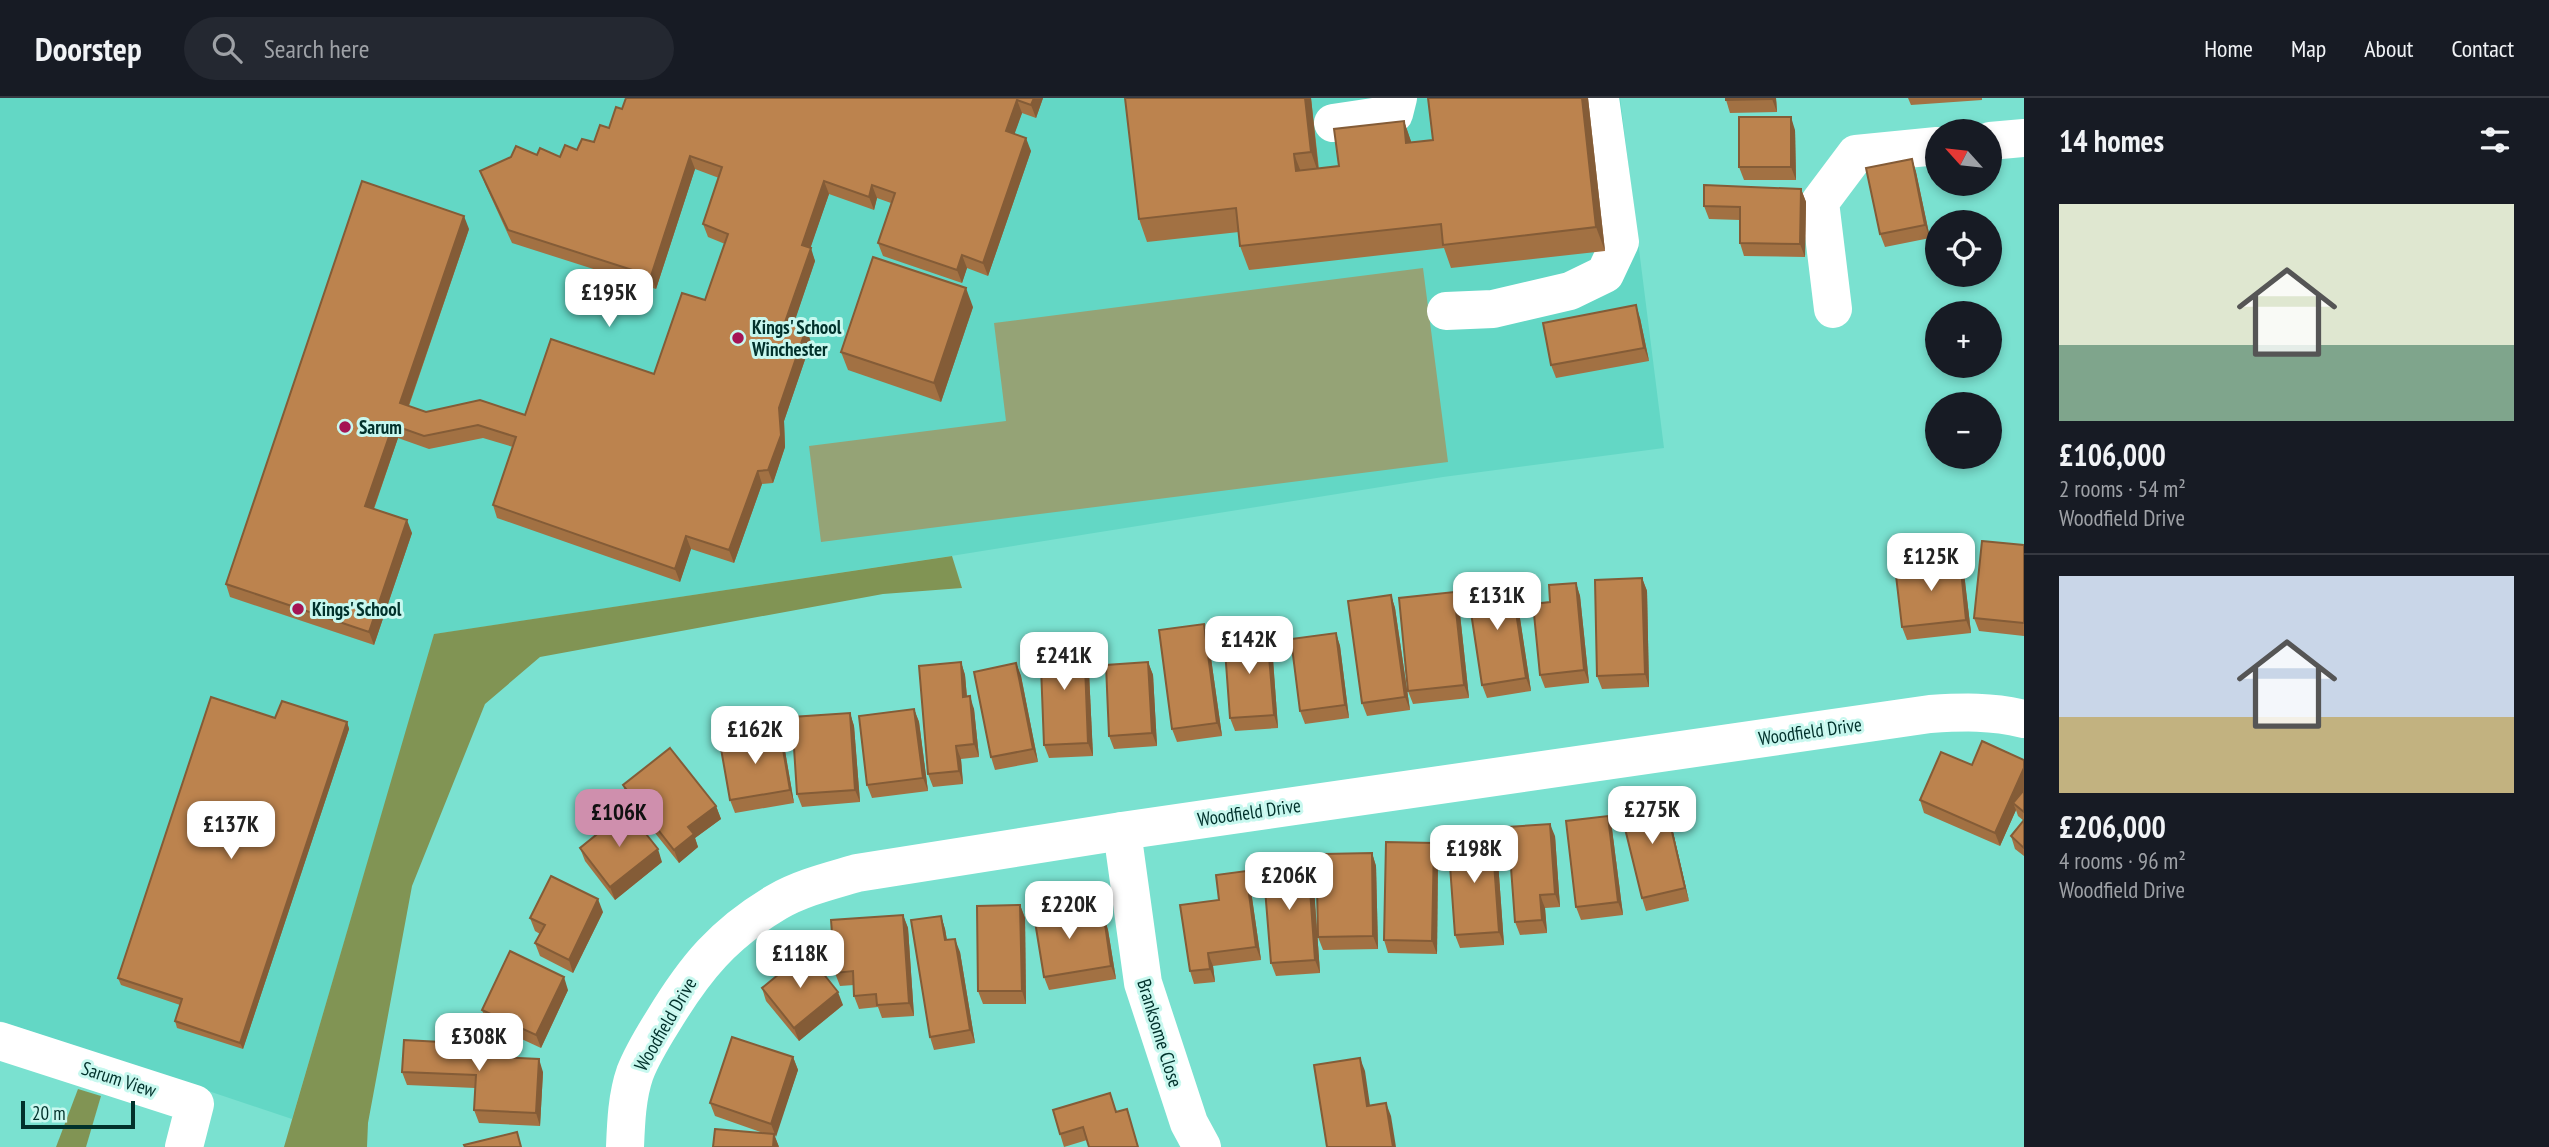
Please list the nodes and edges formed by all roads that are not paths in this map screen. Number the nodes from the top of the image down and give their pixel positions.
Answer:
1 (1398, 98) edge
2 (1600, 98) edge
3 (1333, 123) dead end
4 (2024, 138) edge
5 (2002, 140) edge
6 (1925, 147) edge
7 (1833, 309) dead end
8 (1446, 311) dead end
9 (2024, 719) edge
10 (1122, 831) junction
11 (0, 1041) edge
12 (184, 1147) edge
13 (625, 1147) edge
14 (1202, 1147) edge

1 - 3 street
2 - 8 street
4 - 5 street
6 - 7 street
9 - 10 street, Woodfield Drive
10 - 13 street, Woodfield Drive
10 - 14 street, Branksome Close
11 - 12 street, Sarum View

